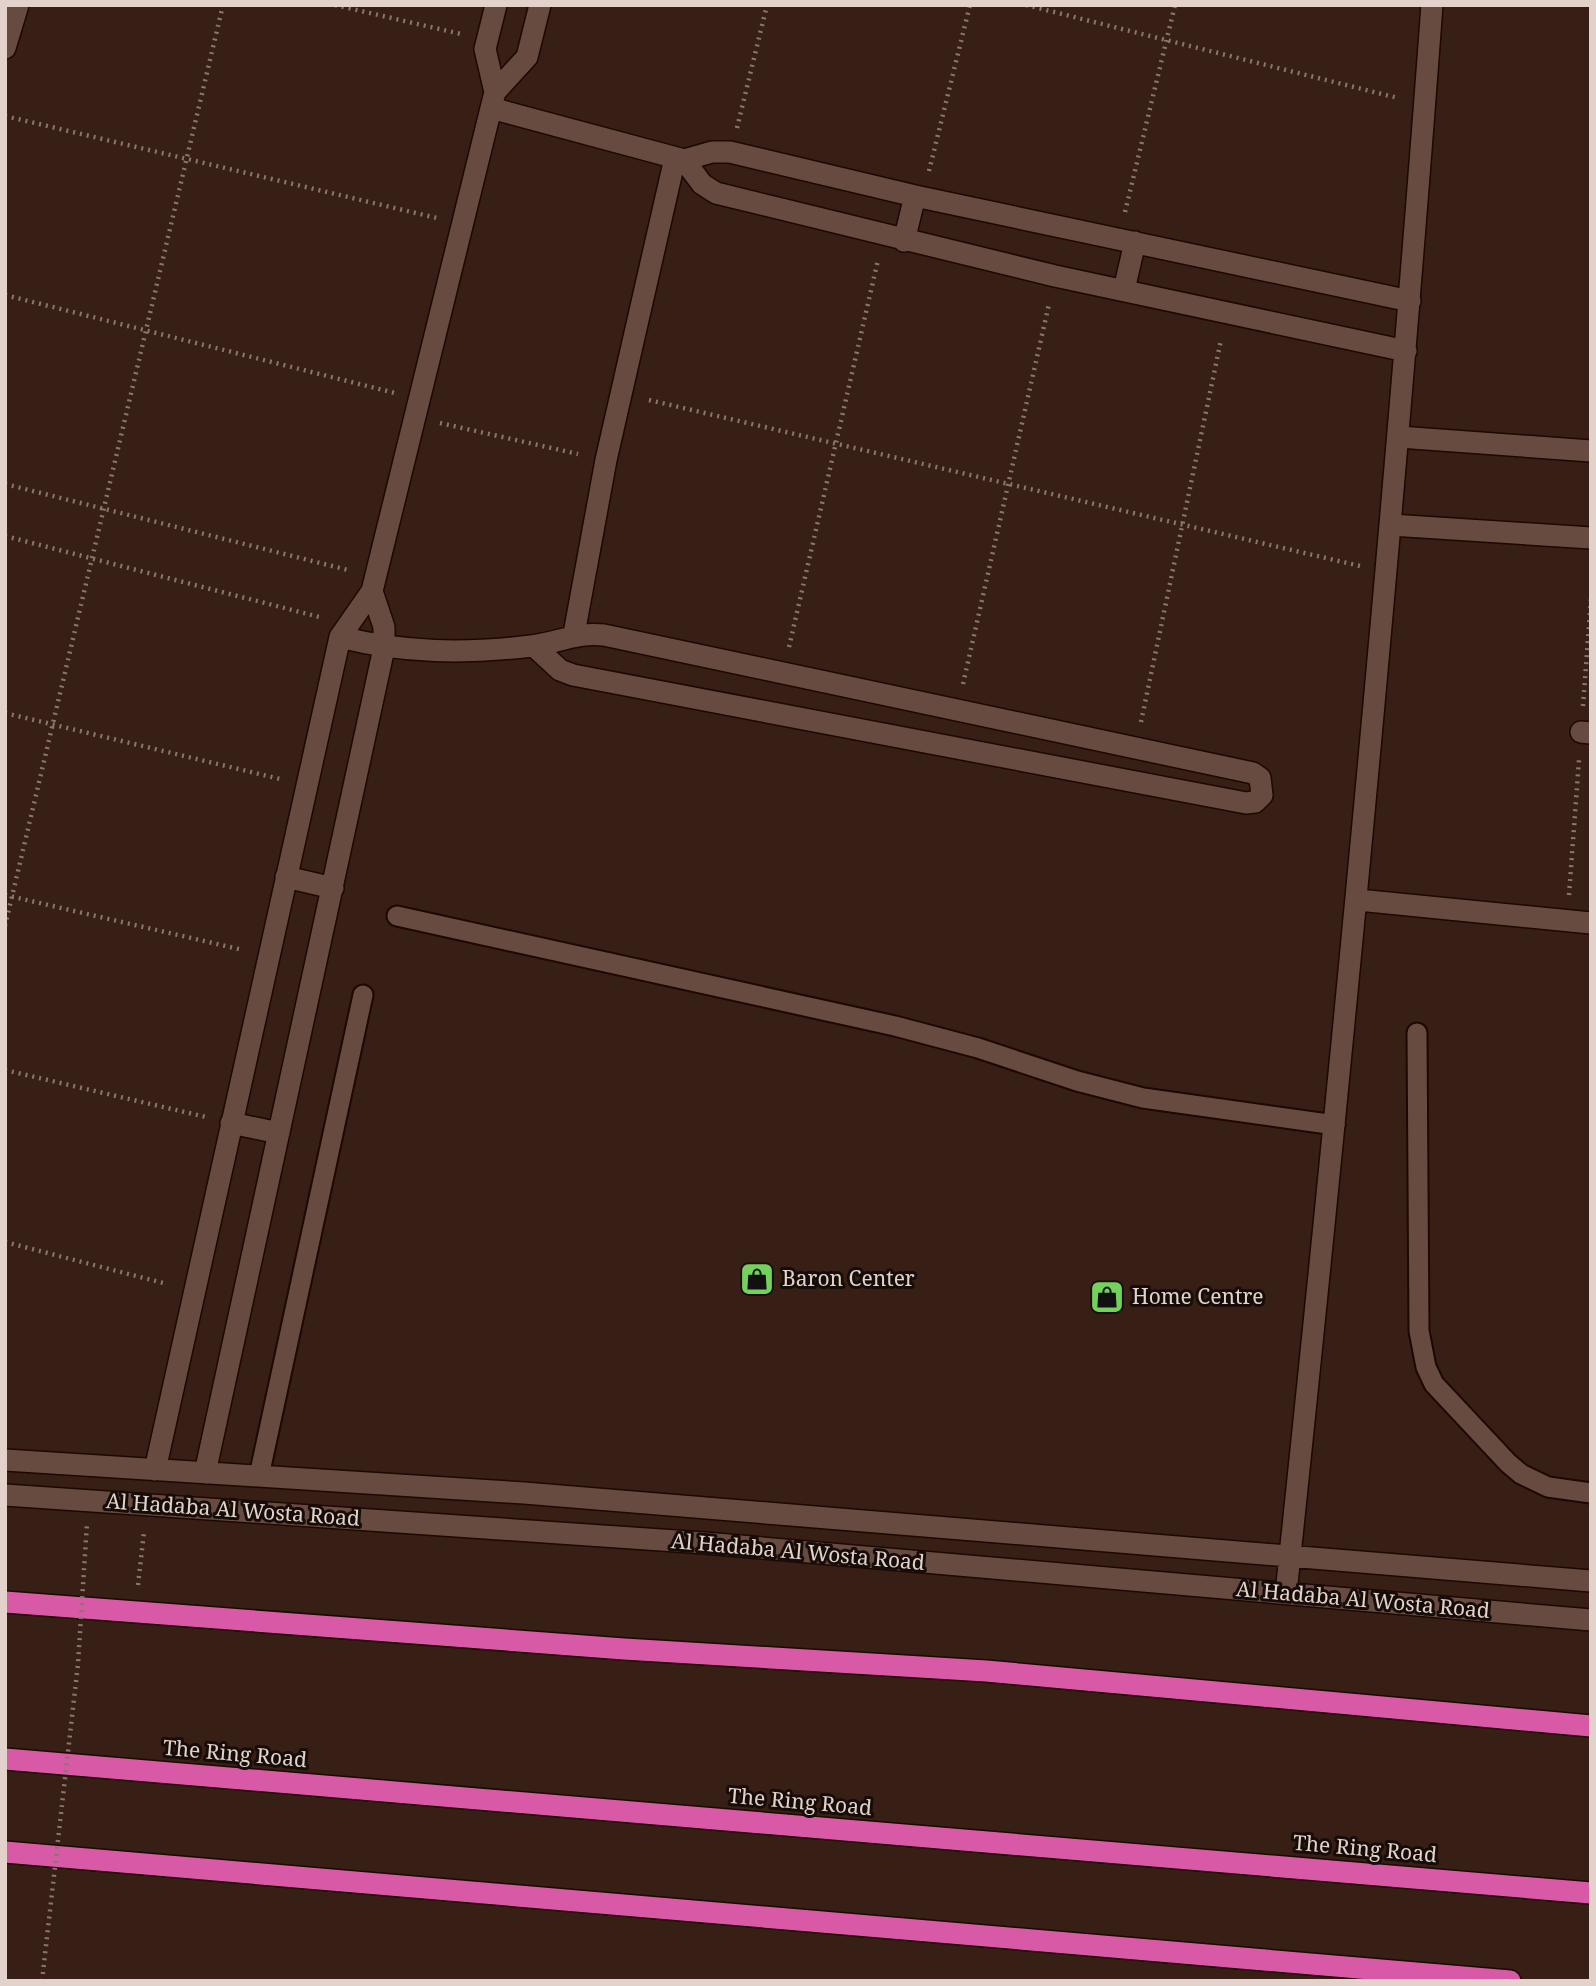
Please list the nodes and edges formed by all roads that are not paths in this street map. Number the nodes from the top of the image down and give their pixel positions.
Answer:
1 (18, 5) edge
2 (496, 5) edge
3 (540, 5) edge
4 (1432, 5) edge
5 (5, 48) edge
6 (493, 100) junction
7 (680, 159) junction
8 (919, 196) junction
9 (894, 238) junction
10 (1127, 241) junction
11 (1124, 290) junction
12 (1410, 301) junction
13 (1406, 351) junction
14 (1399, 437) junction
15 (1591, 451) edge
16 (1391, 525) junction
17 (1591, 538) edge
18 (374, 584) junction
19 (343, 631) junction
20 (574, 634) junction
21 (534, 646) junction
22 (384, 648) junction
23 (286, 877) junction
24 (333, 888) junction
25 (1358, 900) junction
26 (397, 916) dead end
27 (1591, 923) edge
28 (363, 995) dead end
29 (1417, 1033) dead end
30 (231, 1123) junction
31 (1335, 1125) junction
32 (279, 1133) junction
33 (5, 1460) edge
34 (155, 1469) junction
35 (205, 1473) junction
36 (259, 1476) junction
37 (1591, 1493) edge
38 (5, 1495) edge
39 (1290, 1554) junction
40 (1591, 1581) edge
41 (1286, 1593) junction
42 (5, 1602) edge
43 (1591, 1619) edge
44 (1591, 1726) edge
45 (5, 1759) edge
46 (5, 1852) edge
47 (1591, 1893) edge
48 (1401, 1970) junction
49 (1424, 1981) edge
50 (1510, 1981) edge

1 - 5 street
2 - 6 street
3 - 6 street
4 - 12 street
6 - 7 street
6 - 18 street
7 - 8 street
7 - 9 street
7 - 20 street
8 - 9 street
8 - 10 street
9 - 11 street
10 - 11 street
10 - 12 street
11 - 13 street
12 - 13 street
13 - 14 street
14 - 15 street
14 - 16 street
16 - 17 street
16 - 25 street
18 - 19 street
18 - 22 street
19 - 22 street
19 - 23 street
20 - 21 street
20 - 21 street
21 - 22 street
22 - 24 street
23 - 24 street
23 - 30 street
24 - 32 street
25 - 27 street
25 - 31 street
26 - 31 lane
28 - 36 lane
29 - 37 lane
30 - 32 street
30 - 34 street
31 - 39 street
32 - 35 street
33 - 34 street, Al Hadaba Al Wosta Road
34 - 35 street, Al Hadaba Al Wosta Road
35 - 36 street, Al Hadaba Al Wosta Road
36 - 39 street, Al Hadaba Al Wosta Road
38 - 41 street, Al Hadaba Al Wosta Road
39 - 40 street, Al Hadaba Al Wosta Road
39 - 41 street
41 - 43 street, Al Hadaba Al Wosta Road
42 - 44 highway
45 - 47 highway, The Ring Road
46 - 48 highway
48 - 49 highway
48 - 50 highway

